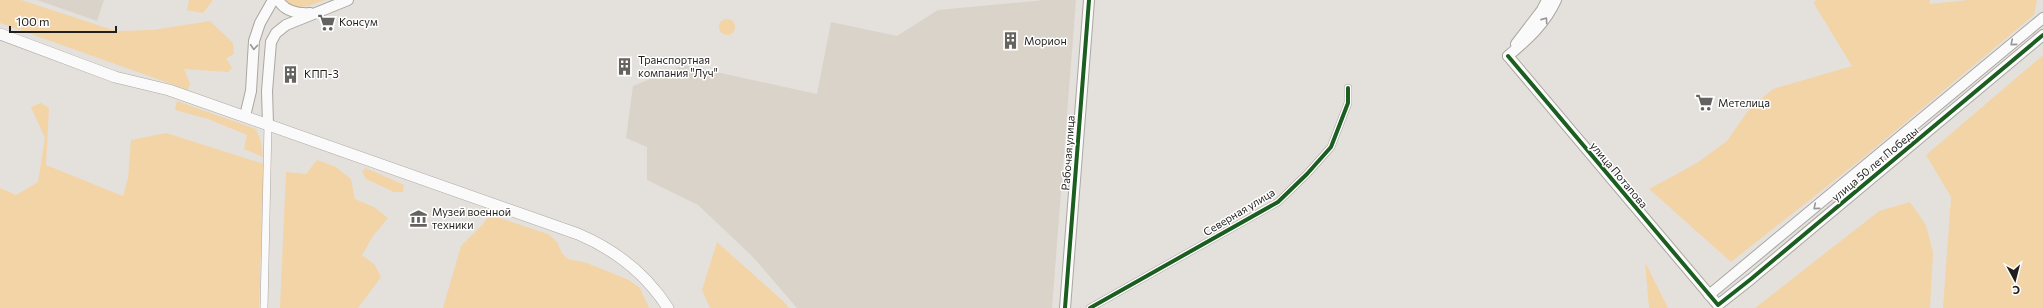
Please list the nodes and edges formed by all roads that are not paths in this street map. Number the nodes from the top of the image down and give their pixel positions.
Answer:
1 (273, 0) edge
2 (278, 0) edge
3 (348, 0) edge
4 (1089, 0) edge
5 (1546, 0) edge
6 (1556, 0) edge
7 (316, 12) junction
8 (2043, 18) edge
9 (0, 34) edge
10 (2043, 35) edge
11 (1508, 56) junction
12 (1348, 88) dead end
13 (245, 116) junction
14 (268, 124) junction
15 (1709, 295) junction
16 (1718, 305) joint
17 (264, 308) edge
18 (668, 308) edge
19 (1065, 308) edge
20 (1090, 308) edge

1 -> 13 street
2 - 7 street
3 - 7 street
4 - 19 street, Рабочая улица
5 - 11 street
11 -> 6 street
7 - 14 street
8 -> 15 street, улица 50 лет Победы
9 - 13 main road
10 - 16 street, улица 50 лет Победы
11 - 15 street, улица Потапова
12 - 20 street, Северная улица
13 - 14 main road
14 - 17 street
14 - 18 main road
15 - 16 street, улица Потапова

